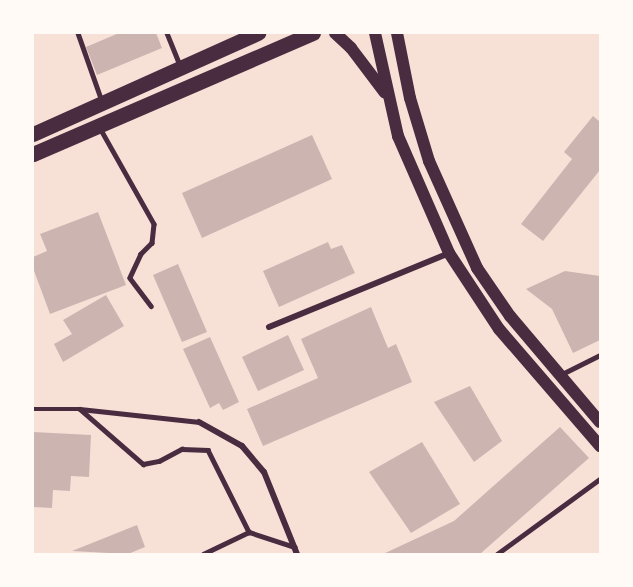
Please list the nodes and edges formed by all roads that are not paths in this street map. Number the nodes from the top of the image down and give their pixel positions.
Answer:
1 (78, 33) edge
2 (167, 33) edge
3 (258, 33) edge
4 (313, 33) edge
5 (335, 33) edge
6 (375, 33) edge
7 (397, 33) edge
8 (181, 68) junction
9 (388, 99) junction
10 (103, 103) junction
11 (98, 126) junction
12 (33, 134) edge
13 (33, 154) edge
14 (449, 253) junction
15 (152, 306) dead end
16 (269, 327) dead end
17 (600, 355) edge
18 (559, 375) junction
19 (33, 409) edge
20 (80, 409) junction
21 (199, 422) joint
22 (600, 422) edge
23 (600, 446) edge
24 (600, 478) edge
25 (249, 532) junction
26 (296, 551) edge
27 (203, 554) edge
28 (497, 554) edge

1 - 10 lane
2 - 8 lane
3 - 8 main road
4 - 11 main road
5 - 9 main road
6 - 9 main road
7 - 18 main road
8 - 10 main road
9 - 14 main road
10 - 12 main road
11 - 13 main road
11 - 15 lane
14 - 16 street
14 - 23 main road
17 - 18 lane
18 - 22 main road
19 - 20 lane
20 - 21 lane
20 - 25 lane
21 - 26 street
24 - 28 lane
25 - 26 lane
25 - 27 lane

